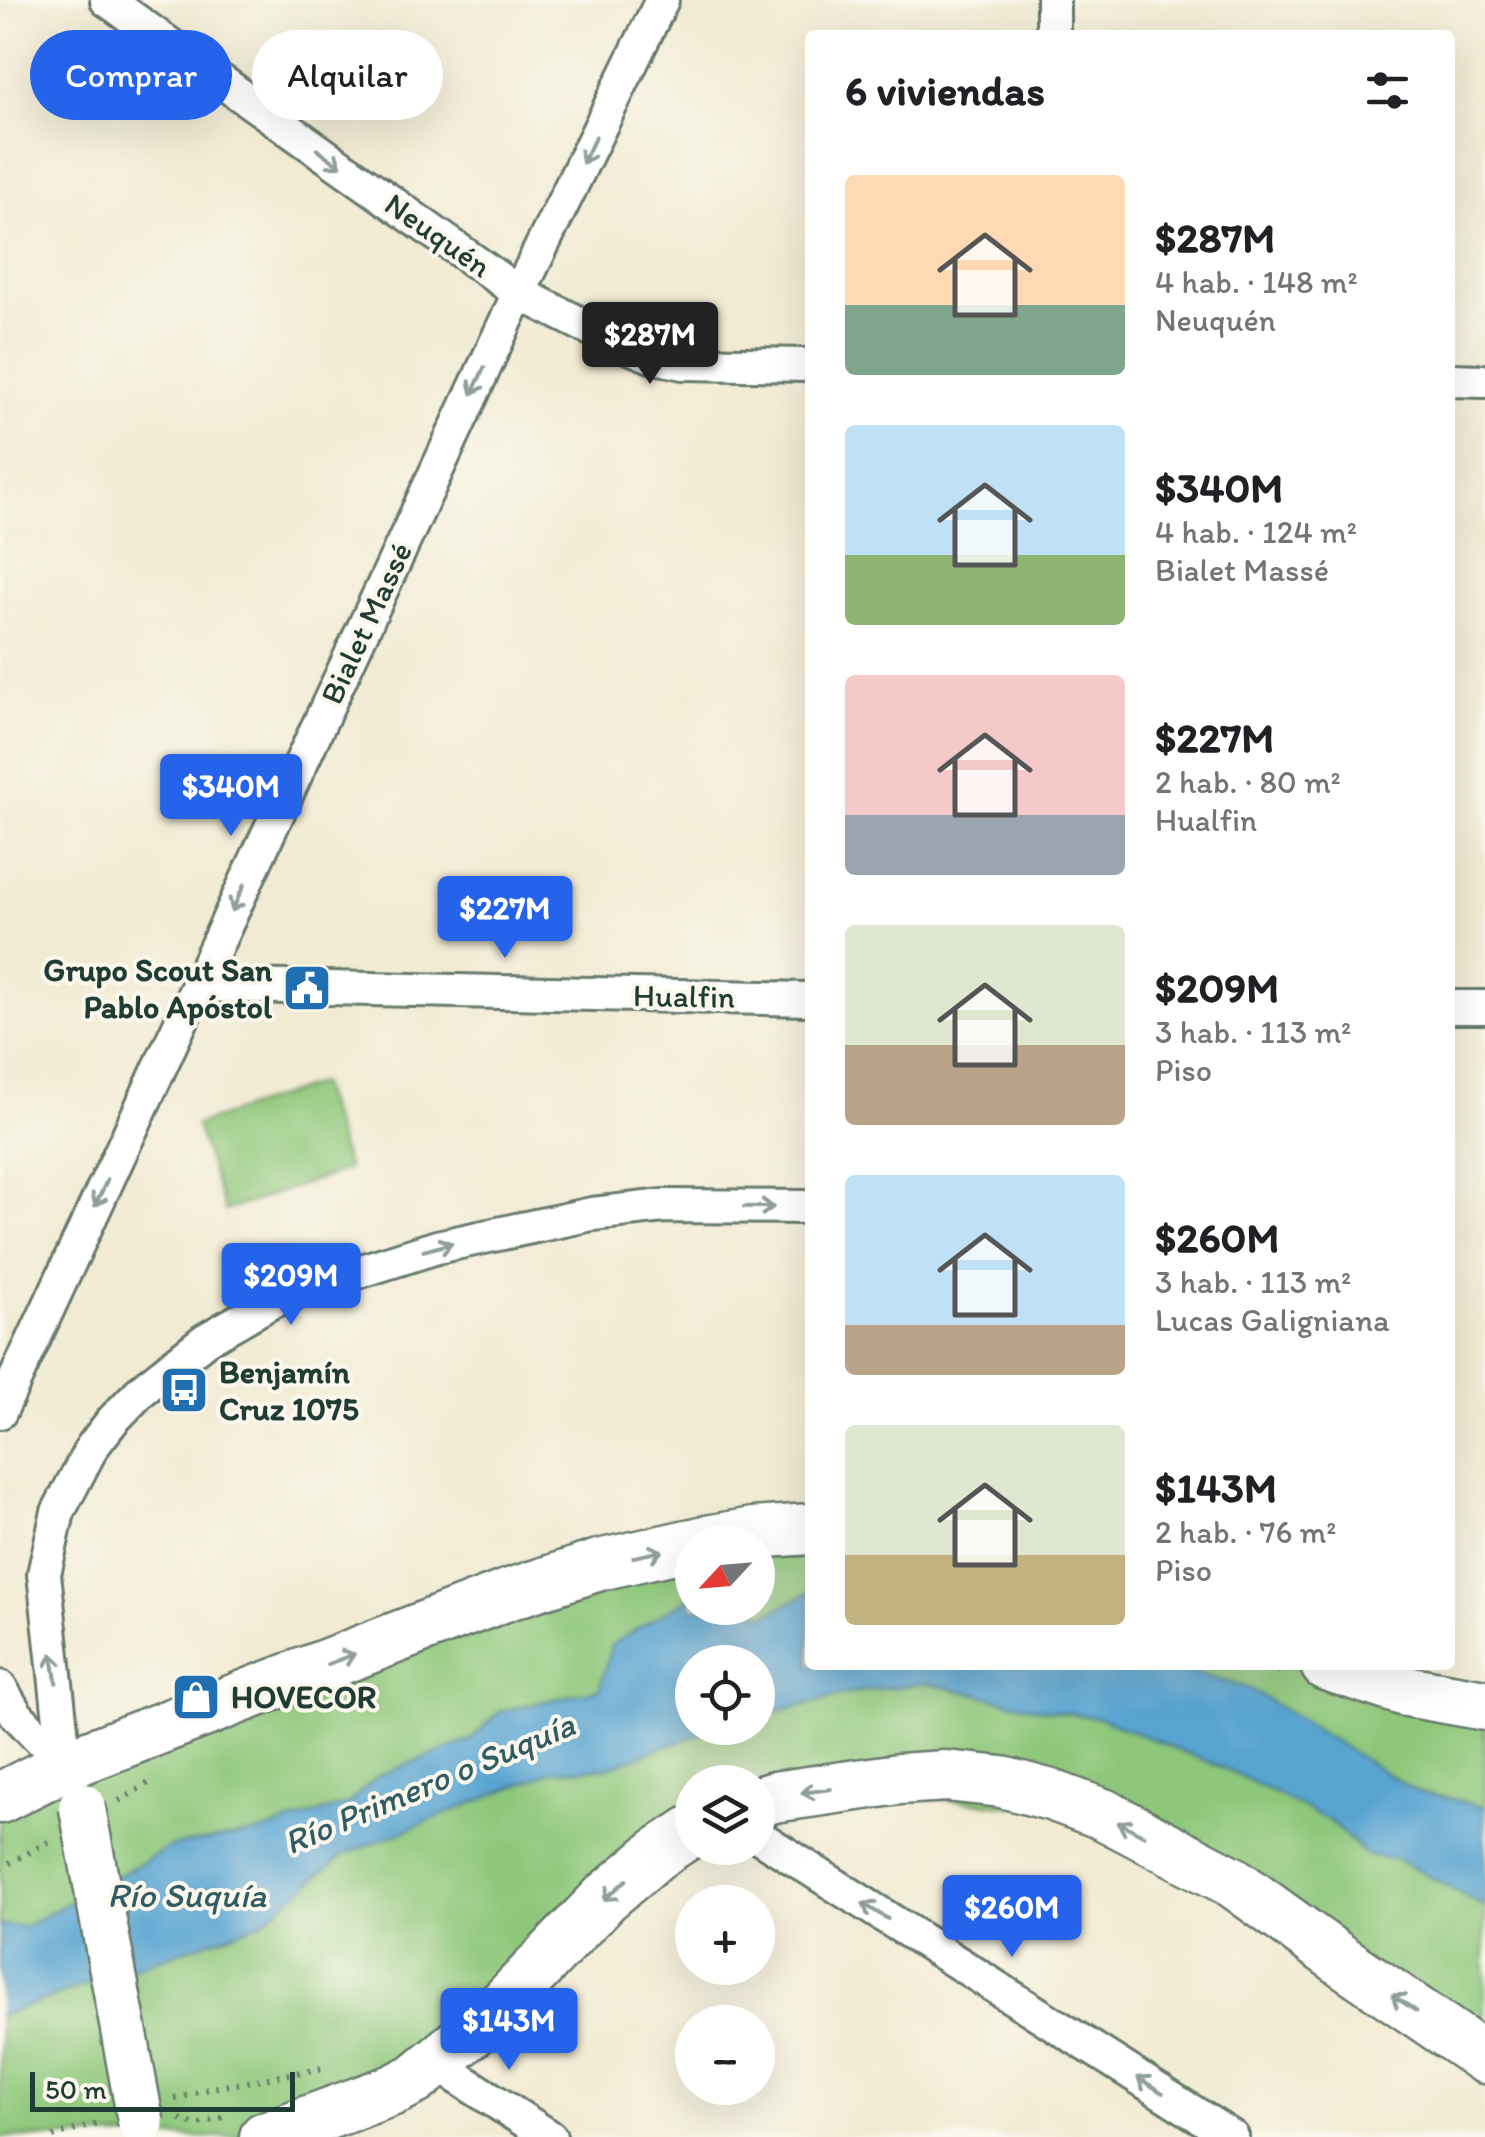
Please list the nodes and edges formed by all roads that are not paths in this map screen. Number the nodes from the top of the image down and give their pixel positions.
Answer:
1 (107, 0) edge
2 (662, 0) edge
3 (1053, 0) edge
4 (1053, 30) edge
5 (519, 292) junction
6 (805, 365) edge
7 (1455, 380) edge
8 (1485, 381) edge
9 (198, 985) junction
10 (805, 999) edge
11 (1485, 1007) edge
12 (1455, 1008) edge
13 (805, 1207) edge
14 (0, 1412) edge
15 (805, 1529) edge
16 (775, 1532) edge
17 (675, 1548) edge
18 (1341, 1670) edge
19 (0, 1687) edge
20 (1485, 1705) edge
21 (73, 1786) junction
22 (775, 1797) edge
23 (0, 1798) edge
24 (675, 1842) edge
25 (775, 1847) edge
26 (1485, 2058) edge
27 (434, 2062) junction
28 (135, 2116) road end
29 (265, 2137) edge
30 (550, 2137) edge
31 (1232, 2137) edge

1 -> 5 street, Neuquén
2 -> 5 street, Bialet Massé
3 - 4 street
5 - 6 street, Neuquén
5 -> 9 street, Bialet Massé
7 - 8 street
9 - 10 street, Hualfin
9 -> 14 street, Bialet Massé
11 - 12 street
21 -> 13 street
15 - 16 main road
21 -> 17 main road
18 - 20 main road
19 - 21 street
21 - 23 main road
21 - 28 street, bridge
26 -> 22 main road
24 -> 27 main road
31 -> 25 street
27 - 29 main road
27 - 30 street

